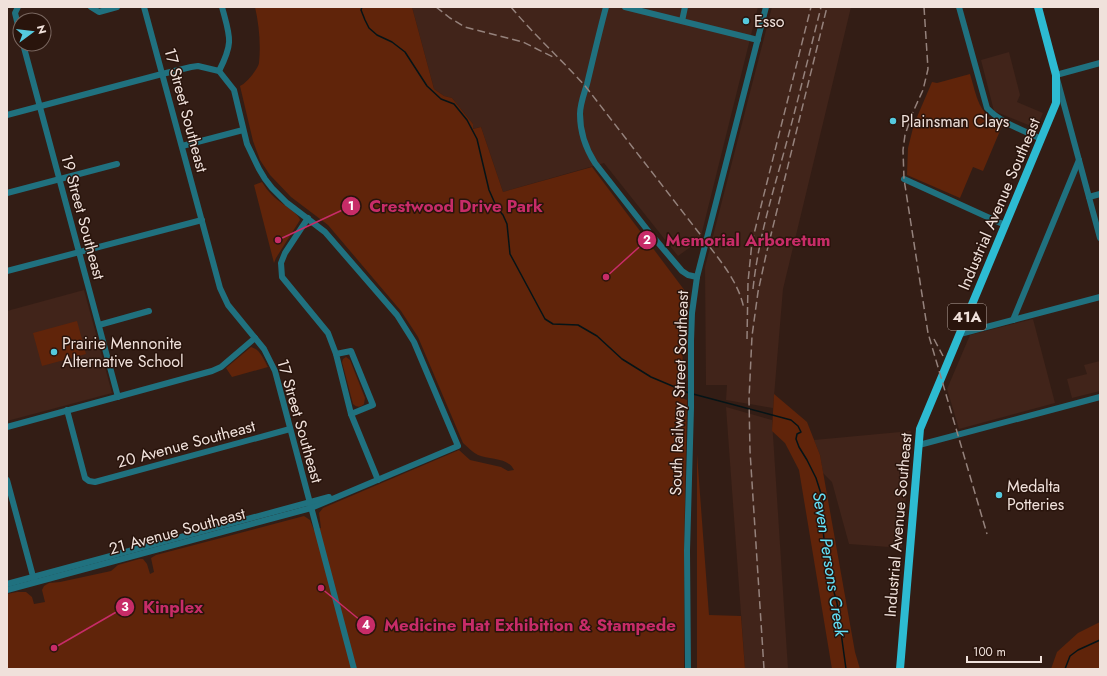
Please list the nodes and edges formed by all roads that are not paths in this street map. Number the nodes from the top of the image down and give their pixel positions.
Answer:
1 (91, 7) edge
2 (116, 7) edge
3 (144, 7) edge
4 (222, 7) edge
5 (606, 7) edge
6 (625, 7) edge
7 (686, 7) edge
8 (766, 7) edge
9 (959, 7) edge
10 (1038, 7) edge
11 (682, 21) junction
12 (758, 40) junction
13 (25, 52) edge
14 (1100, 63) edge
15 (219, 71) junction
16 (162, 74) junction
17 (1056, 75) junction
18 (40, 107) junction
19 (7, 115) edge
20 (243, 130) junction
21 (1041, 139) junction
22 (182, 146) junction
23 (1079, 160) junction
24 (117, 164) dead end
25 (904, 179) dead end
26 (60, 180) junction
27 (7, 193) edge
28 (1100, 194) edge
29 (1089, 197) junction
30 (308, 218) junction
31 (202, 220) junction
32 (1005, 225) junction
33 (1100, 238) edge
34 (79, 252) junction
35 (7, 271) edge
36 (697, 277) junction
37 (1100, 297) edge
38 (149, 311) dead end
39 (1013, 320) junction
40 (99, 325) junction
41 (960, 334) junction
42 (254, 338) junction
43 (336, 354) junction
44 (118, 397) junction
45 (1100, 397) edge
46 (67, 410) junction
47 (352, 414) junction
48 (7, 427) edge
49 (290, 429) junction
50 (919, 445) junction
51 (7, 480) edge
52 (378, 480) junction
53 (10, 505) edge
54 (311, 505) junction
55 (34, 579) junction
56 (7, 584) edge
57 (7, 590) edge
58 (354, 669) edge
59 (688, 669) edge
60 (900, 669) edge

1 - 2 street
3 - 16 street, 17 Street Southeast
4 - 15 street
5 - 36 street
6 - 11 street
7 - 11 street
8 - 12 street, South Railway Street Southeast
9 - 21 street
10 - 17 main road, 41A
11 - 12 street
12 - 36 street, South Railway Street Southeast
13 - 18 street, 19 Street Southeast
14 - 17 street
15 - 16 street
15 - 20 street
16 - 18 street
16 - 22 street, 17 Street Southeast
17 - 21 main road, Industrial Avenue Southeast / 41A
17 - 23 street
18 - 19 street
18 - 26 street, 19 Street Southeast
20 - 22 street
20 - 30 street
21 - 32 main road, Industrial Avenue Southeast / 41A
22 - 31 street, 17 Street Southeast
23 - 29 street
23 - 39 street
24 - 26 street
25 - 32 street
26 - 27 street
26 - 34 street, 19 Street Southeast
28 - 29 street
29 - 33 street
30 - 43 street
30 - 52 street, 21 Avenue Southeast
31 - 34 street
31 - 42 street, 17 Street Southeast
32 - 41 main road, Industrial Avenue Southeast / 41A
34 - 35 street
34 - 40 street, 19 Street Southeast
36 - 59 street, South Railway Street Southeast
37 - 39 street
38 - 40 street
39 - 41 street
40 - 44 street, 19 Street Southeast
41 - 50 main road, Industrial Avenue Southeast / 41A
42 - 44 street
42 - 49 street, 17 Street Southeast
43 - 47 street
43 - 47 street
44 - 46 street
45 - 50 street
46 - 48 street
46 - 49 street, 20 Avenue Southeast
47 - 52 street
49 - 54 street, 17 Street Southeast
50 - 60 main road, Industrial Avenue Southeast / 41A
51 - 53 street
52 - 54 street, 21 Avenue Southeast
53 - 55 street
54 - 55 street, 21 Avenue Southeast
54 - 58 street, 17 Street Southeast
55 - 56 street, 21 Avenue Southeast
55 - 57 street, 21 Avenue Southeast

